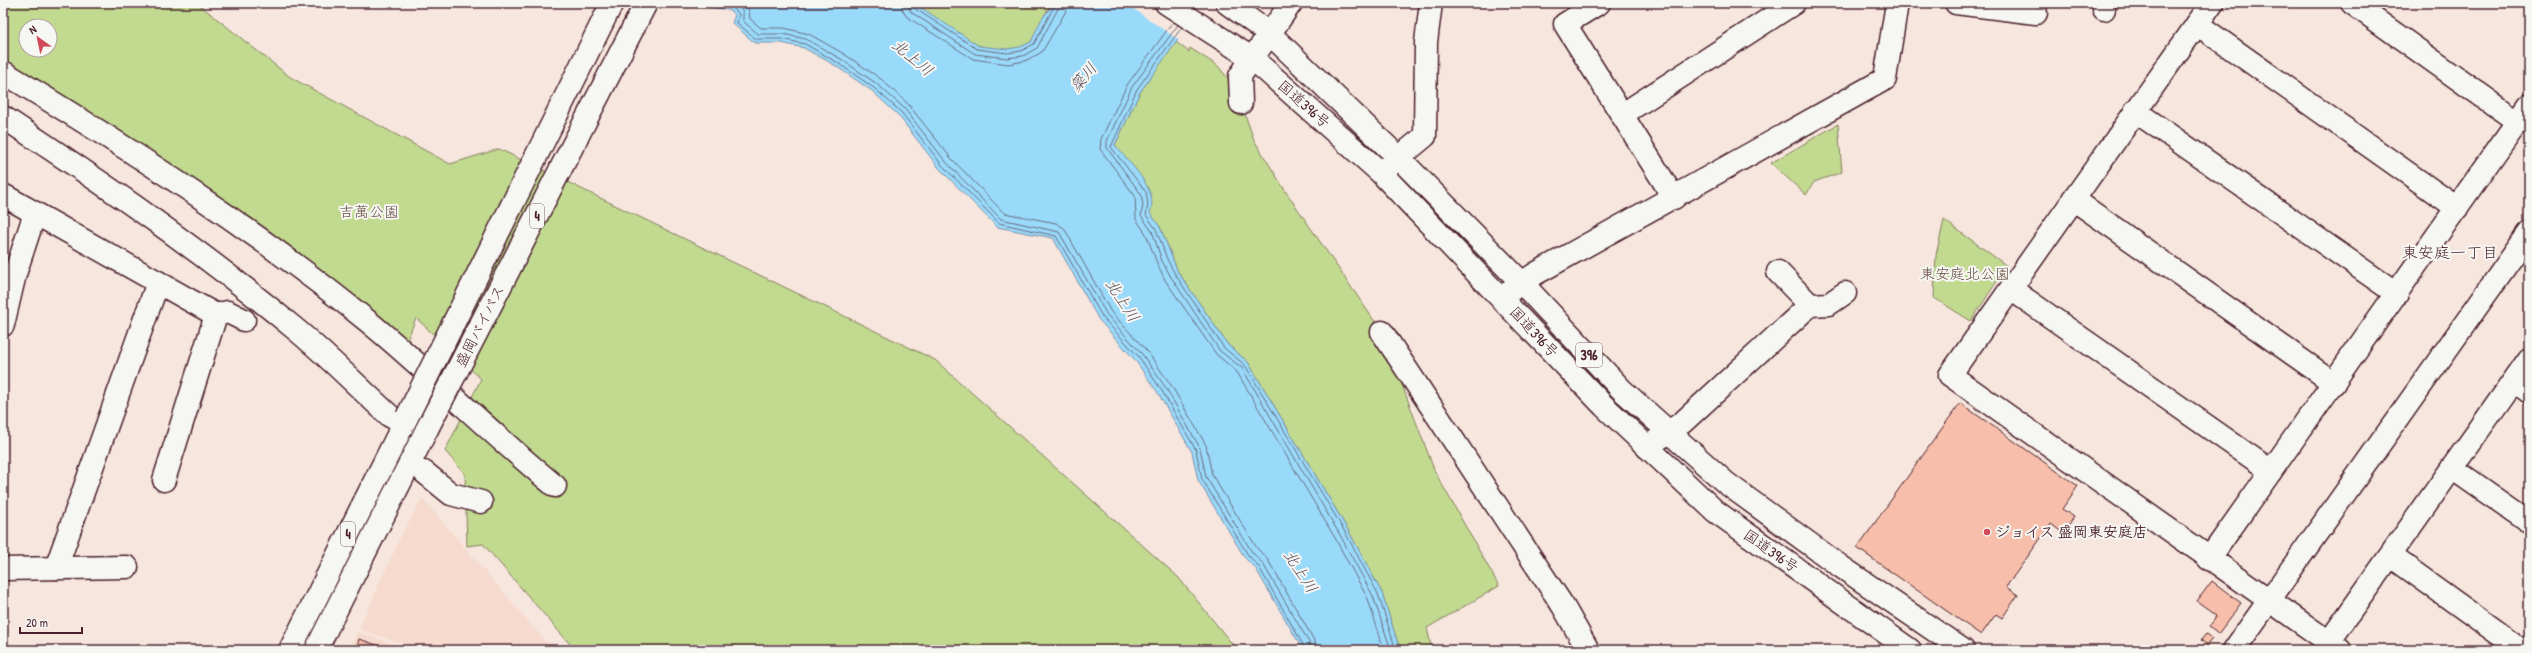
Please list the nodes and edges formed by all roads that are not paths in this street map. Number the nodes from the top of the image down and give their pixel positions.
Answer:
1 (612, 3) edge
2 (646, 3) edge
3 (1166, 3) edge
4 (1227, 3) edge
5 (1291, 3) edge
6 (1431, 3) edge
7 (1599, 3) edge
8 (1794, 3) edge
9 (1897, 3) edge
10 (1956, 3) edge
11 (2212, 3) edge
12 (2352, 3) edge
13 (2036, 14) dead end
14 (2197, 24) junction
15 (1270, 34) junction
16 (1253, 59) junction
17 (3, 72) edge
18 (1241, 103) dead end
19 (2135, 111) junction
20 (2523, 113) edge
21 (1623, 114) junction
22 (3, 117) edge
23 (1398, 157) junction
24 (1382, 173) junction
25 (3, 195) edge
26 (1674, 198) junction
27 (2073, 199) junction
28 (2457, 208) junction
29 (35, 213) junction
30 (2529, 233) edge
31 (1778, 272) dead end
32 (158, 282) junction
33 (1522, 283) junction
34 (2011, 289) junction
35 (1845, 293) dead end
36 (2398, 294) junction
37 (1501, 297) junction
38 (1810, 305) junction
39 (216, 315) junction
40 (244, 320) dead end
41 (3, 325) edge
42 (1382, 332) dead end
43 (2529, 360) edge
44 (2334, 383) junction
45 (2521, 386) edge
46 (398, 417) junction
47 (1670, 432) junction
48 (1647, 447) junction
49 (2452, 468) junction
50 (2271, 471) junction
51 (424, 472) dead end
52 (164, 480) dead end
53 (555, 486) dead end
54 (481, 502) dead end
55 (2529, 522) edge
56 (2391, 556) junction
57 (2209, 560) junction
58 (127, 567) dead end
59 (56, 568) junction
60 (3, 569) edge
61 (2268, 601) junction
62 (2334, 646) edge
63 (290, 650) edge
64 (316, 650) edge
65 (1588, 650) edge
66 (1910, 650) edge
67 (1963, 650) edge
68 (2234, 650) edge
69 (2521, 650) edge

1 - 46 main road, 盛岡バイパス / 4, bridge
2 - 64 main road, 盛岡バイパス / 4, bridge
3 - 16 main road, 国道396号 / 396
4 - 15 main road, 国道396号 / 396
5 - 15 main road
6 - 23 main road
7 - 21 main road
8 - 21 main road
9 - 26 main road
10 - 13 main road
11 - 14 main road
12 - 20 main road
14 - 19 main road
14 - 28 main road
15 - 16 main road
15 - 23 main road, 国道396号 / 396
16 - 18 main road
16 - 24 main road, 国道396号 / 396
17 - 53 main road
19 - 27 main road
19 - 36 main road
20 - 28 main road
21 - 26 main road
22 - 46 main road
23 - 24 main road
23 - 33 main road, 国道396号 / 396
24 - 37 main road, 国道396号 / 396
25 - 29 main road
26 - 33 main road
27 - 34 main road
27 - 44 main road
28 - 36 main road
29 - 32 main road
29 - 41 main road
30 - 61 main road
31 - 38 main road
32 - 39 main road
32 - 59 main road
33 - 37 main road
33 - 47 main road, 国道396号 / 396
34 - 50 main road
34 - 57 main road
35 - 38 main road
36 - 44 main road
37 - 48 main road, 国道396号 / 396
38 - 47 main road
39 - 40 main road
39 - 52 main road
42 - 65 main road
43 - 45 main road
44 - 50 main road
45 - 49 main road
46 - 63 main road, 盛岡バイパス / 4
47 - 48 main road
47 - 67 main road, 国道396号 / 396
48 - 66 main road, 国道396号 / 396
49 - 55 main road
49 - 56 main road
50 - 57 main road
51 - 54 main road
56 - 62 main road
56 - 69 main road
57 - 61 main road
58 - 59 main road
59 - 60 main road
61 - 62 main road
61 - 68 main road

